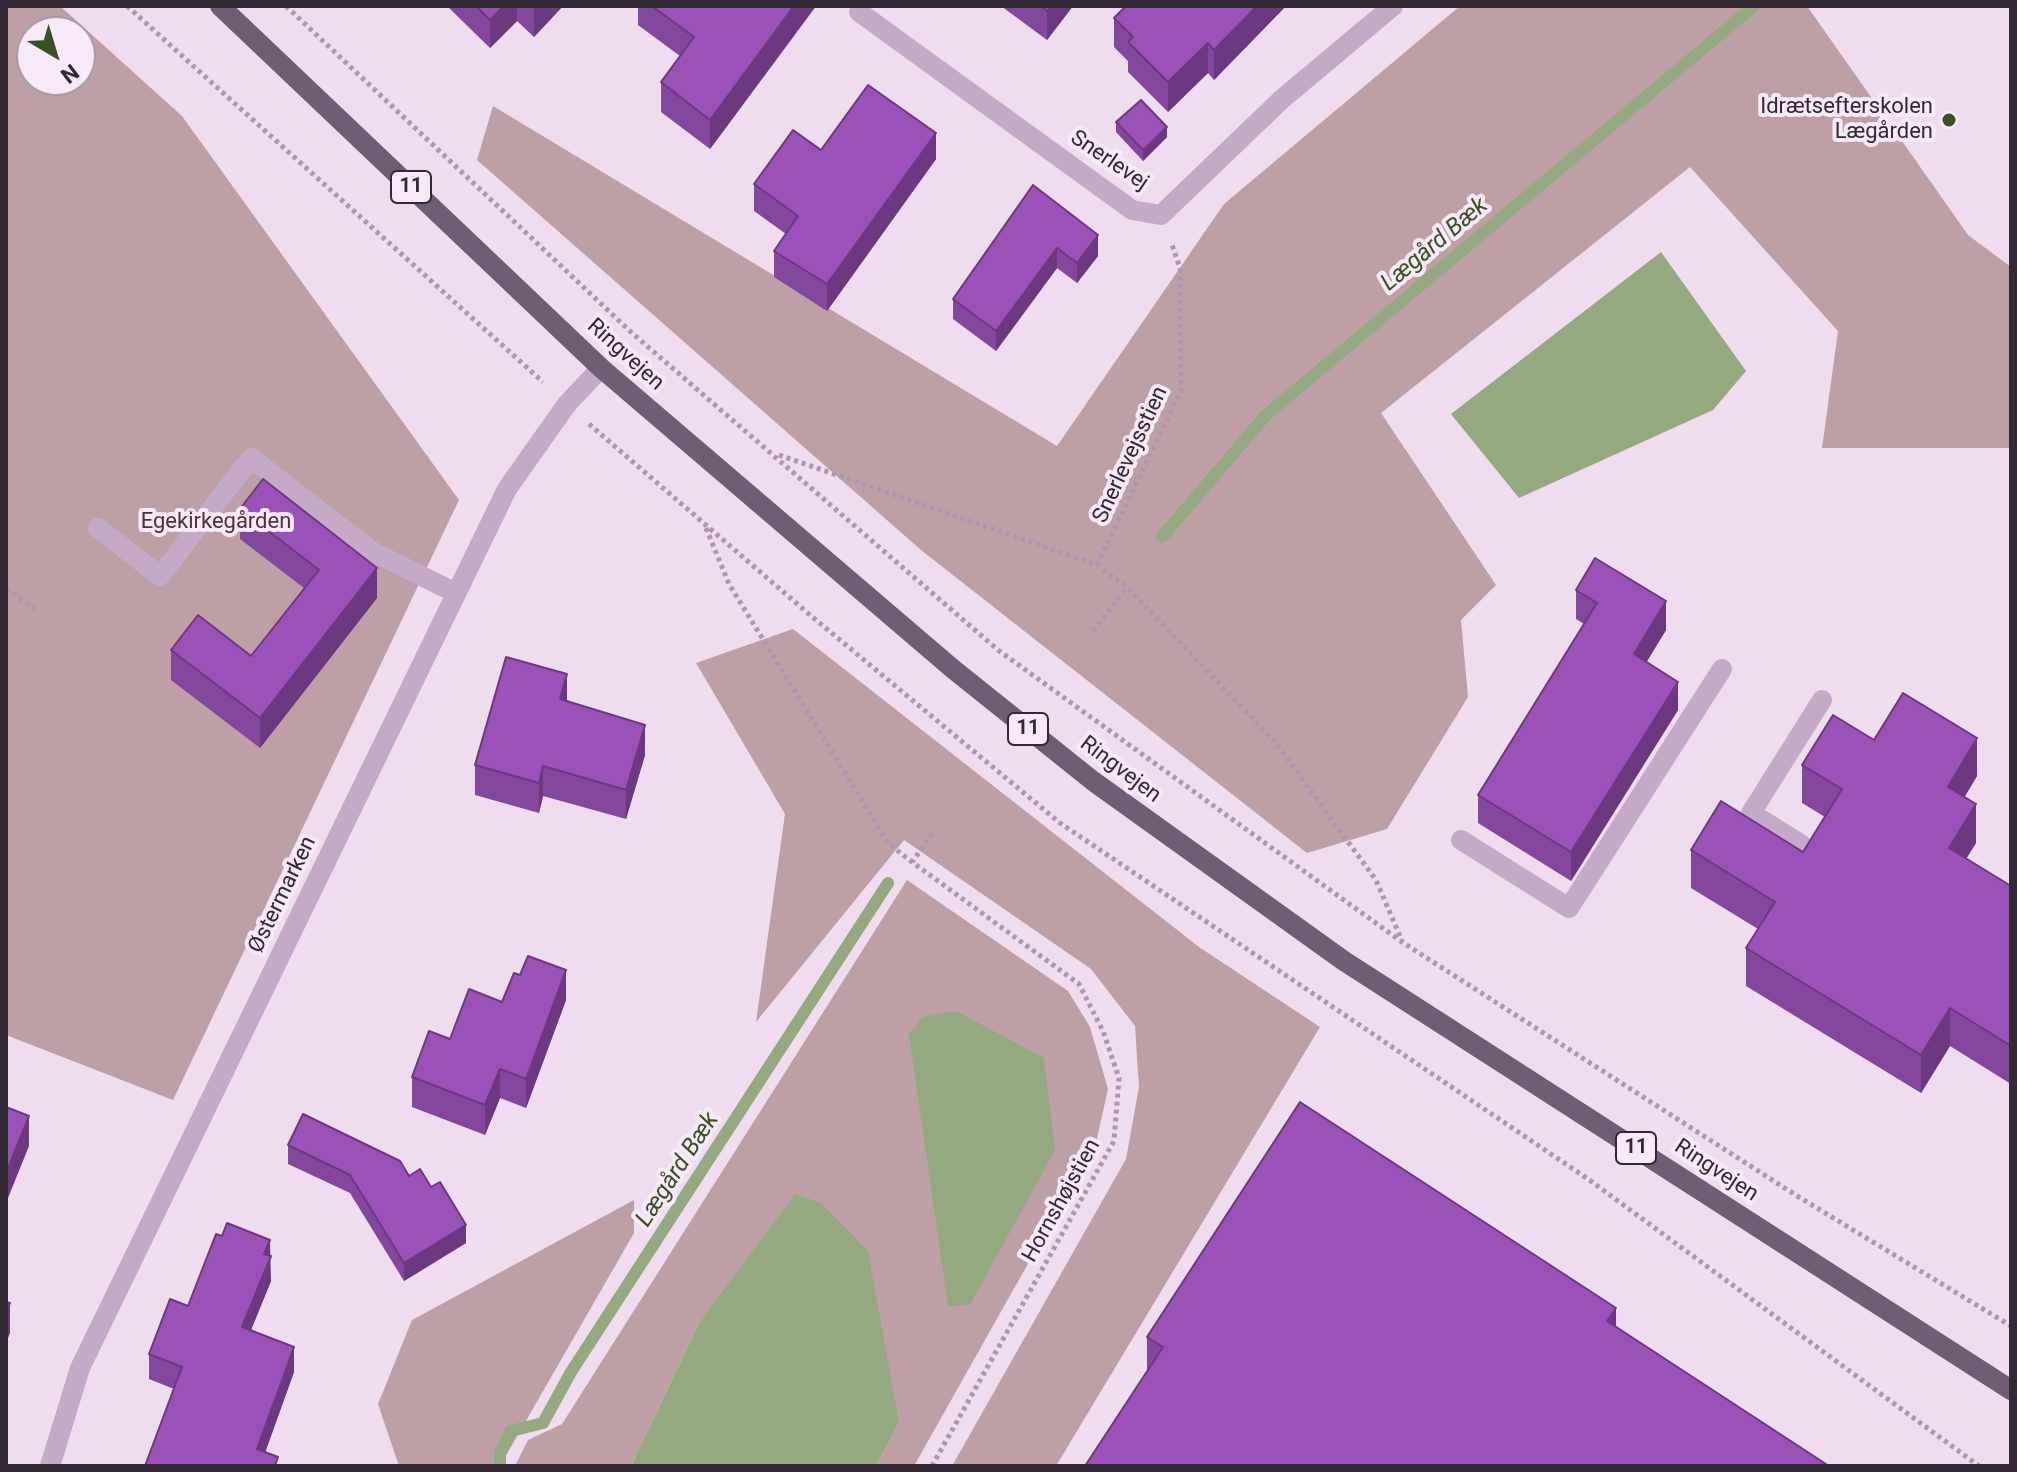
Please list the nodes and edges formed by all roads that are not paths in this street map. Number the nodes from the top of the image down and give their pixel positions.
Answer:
1 (220, 6) edge
2 (1393, 6) edge
3 (859, 12) dead end
4 (601, 368) junction
5 (98, 528) dead end
6 (456, 593) junction
7 (1722, 669) dead end
8 (1822, 700) dead end
9 (1461, 840) dead end
10 (1802, 845) dead end
11 (2011, 1390) edge
12 (50, 1466) edge

1 - 4 main road, Ringvejen / 11
2 - 3 street, Snerlevej
4 - 6 street, Østermarken
4 - 11 main road, Ringvejen / 11
5 - 6 street
6 - 12 street, Østermarken
7 - 9 street
8 - 10 street

